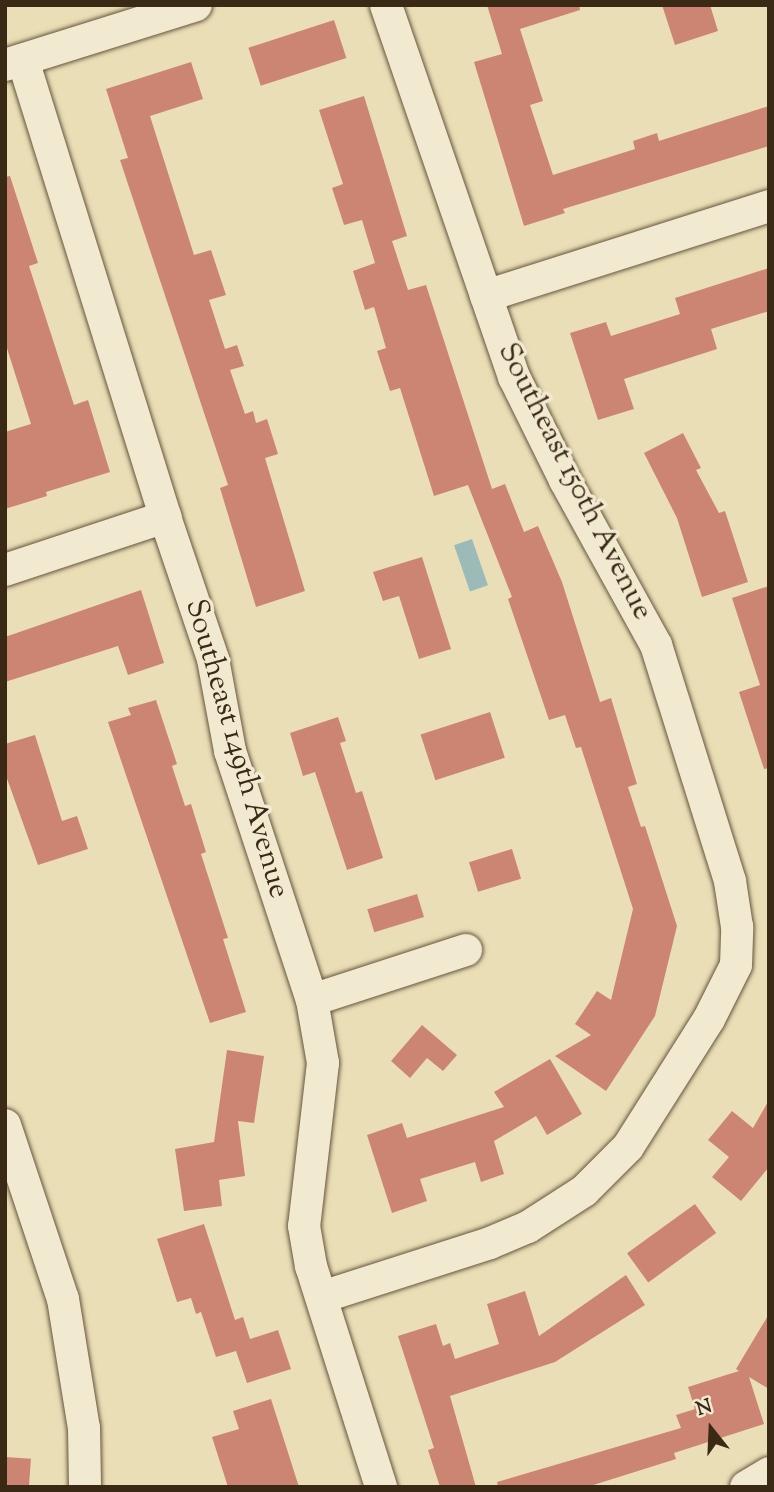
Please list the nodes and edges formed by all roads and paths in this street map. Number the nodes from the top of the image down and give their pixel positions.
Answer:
1 (196, 5) edge
2 (386, 5) edge
3 (14, 62) edge
4 (769, 206) edge
5 (486, 296) junction
6 (165, 517) junction
7 (5, 570) edge
8 (466, 950) dead end
9 (312, 1000) junction
10 (5, 1125) edge
11 (322, 1297) junction
12 (769, 1473) edge
13 (85, 1487) edge
14 (381, 1487) edge
15 (746, 1487) edge

1 - 3 street
2 - 5 street, Southeast 150th Avenue
3 - 6 street, Southeast 149th Avenue
4 - 5 street
5 - 11 street, Southeast 150th Avenue
6 - 7 street
6 - 9 street, Southeast 149th Avenue
8 - 9 street
9 - 11 street, Southeast 149th Avenue
10 - 13 street
11 - 14 street, Southeast 149th Avenue
12 - 15 street

